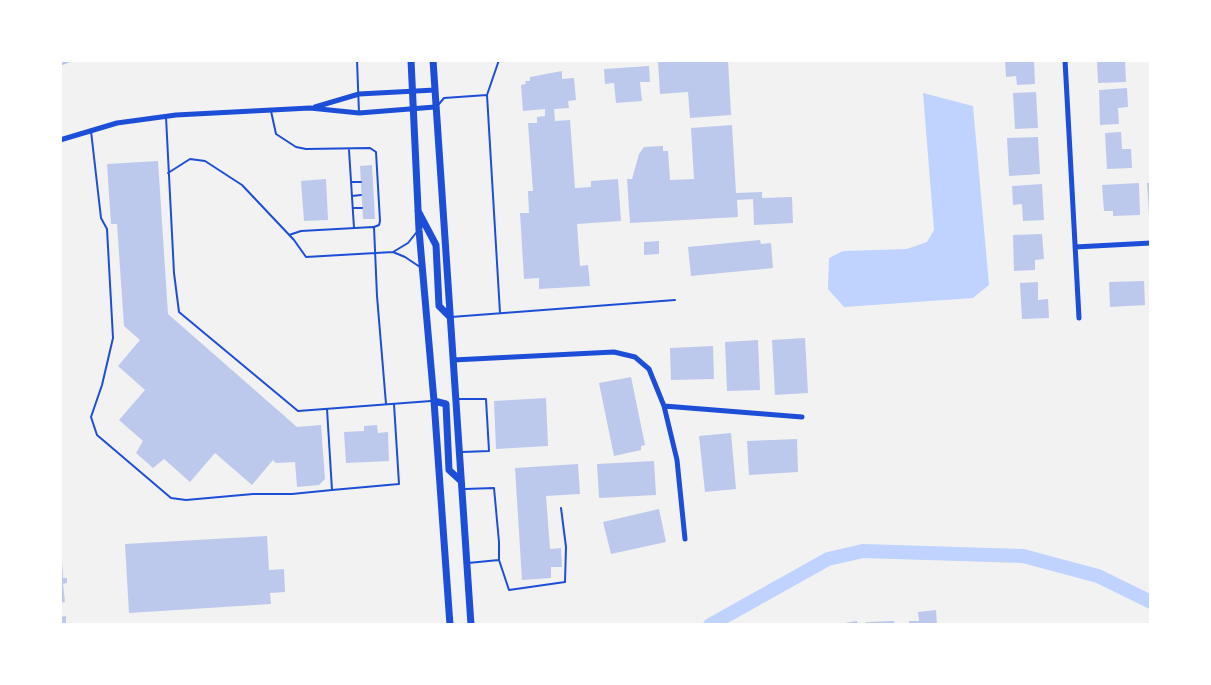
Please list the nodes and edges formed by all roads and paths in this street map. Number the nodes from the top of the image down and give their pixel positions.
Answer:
1 (357, 60) edge
2 (411, 60) edge
3 (434, 60) edge
4 (499, 60) edge
5 (1065, 60) edge
6 (435, 90) junction
7 (412, 92) junction
8 (359, 94) junction
9 (487, 95) junction
10 (444, 98) junction
11 (310, 108) junction
12 (435, 108) junction
13 (412, 109) junction
14 (271, 110) junction
15 (359, 113) junction
16 (165, 116) junction
17 (90, 130) junction
18 (60, 140) edge
19 (348, 148) junction
20 (168, 173) junction
21 (373, 181) dead end
22 (378, 181) junction
23 (351, 182) junction
24 (361, 182) dead end
25 (374, 194) dead end
26 (379, 194) junction
27 (362, 195) dead end
28 (352, 196) junction
29 (375, 207) dead end
30 (379, 207) junction
31 (353, 208) junction
32 (362, 208) dead end
33 (417, 209) junction
34 (374, 227) junction
35 (354, 228) junction
36 (419, 230) junction
37 (289, 235) junction
38 (1151, 243) edge
39 (1075, 247) junction
40 (393, 252) junction
41 (376, 253) junction
42 (422, 269) junction
43 (675, 300) dead end
44 (500, 313) junction
45 (450, 317) junction
46 (1079, 318) dead end
47 (453, 360) junction
48 (456, 399) junction
49 (434, 401) junction
50 (387, 404) junction
51 (394, 404) junction
52 (664, 406) junction
53 (327, 409) junction
54 (802, 417) dead end
55 (459, 453) junction
56 (462, 485) junction
57 (332, 490) junction
58 (561, 508) dead end
59 (685, 539) dead end
60 (499, 560) junction
61 (467, 563) junction
62 (450, 625) edge
63 (471, 625) edge

1 - 8 lane
2 - 7 street
3 - 6 street
4 - 9 lane
5 - 39 street
6 - 7 street
6 - 10 lane
6 - 12 street
7 - 8 street
7 - 13 street
8 - 11 street
8 - 15 lane
9 - 10 lane
9 - 44 lane
10 - 12 lane
11 - 14 street
11 - 15 street
12 - 13 street
12 - 45 street
13 - 15 street
13 - 33 street
14 - 16 street
14 - 19 lane
16 - 17 street
16 - 20 lane
17 - 18 street
17 - 57 lane
19 - 22 lane
19 - 23 lane
20 - 37 lane
20 - 53 lane
21 - 22 lane
22 - 26 lane
23 - 24 lane
23 - 28 lane
25 - 26 lane
26 - 30 lane
27 - 28 lane
28 - 31 lane
29 - 30 lane
30 - 34 lane
31 - 32 lane
31 - 35 lane
33 - 36 street
33 - 45 street
34 - 35 lane
34 - 41 lane
35 - 37 lane
36 - 40 lane
36 - 42 street
37 - 41 lane
38 - 39 street
39 - 46 street
40 - 41 lane
40 - 42 lane
41 - 50 lane
42 - 49 street
43 - 44 lane
44 - 45 lane
45 - 47 street
47 - 48 street
47 - 52 street
48 - 55 street
48 - 55 lane
49 - 51 lane
49 - 56 street
49 - 62 street
50 - 51 lane
50 - 53 lane
51 - 57 lane
52 - 54 street
52 - 59 street
53 - 57 lane
55 - 56 street
56 - 60 lane
56 - 61 street
58 - 60 lane
60 - 61 lane
61 - 63 street

